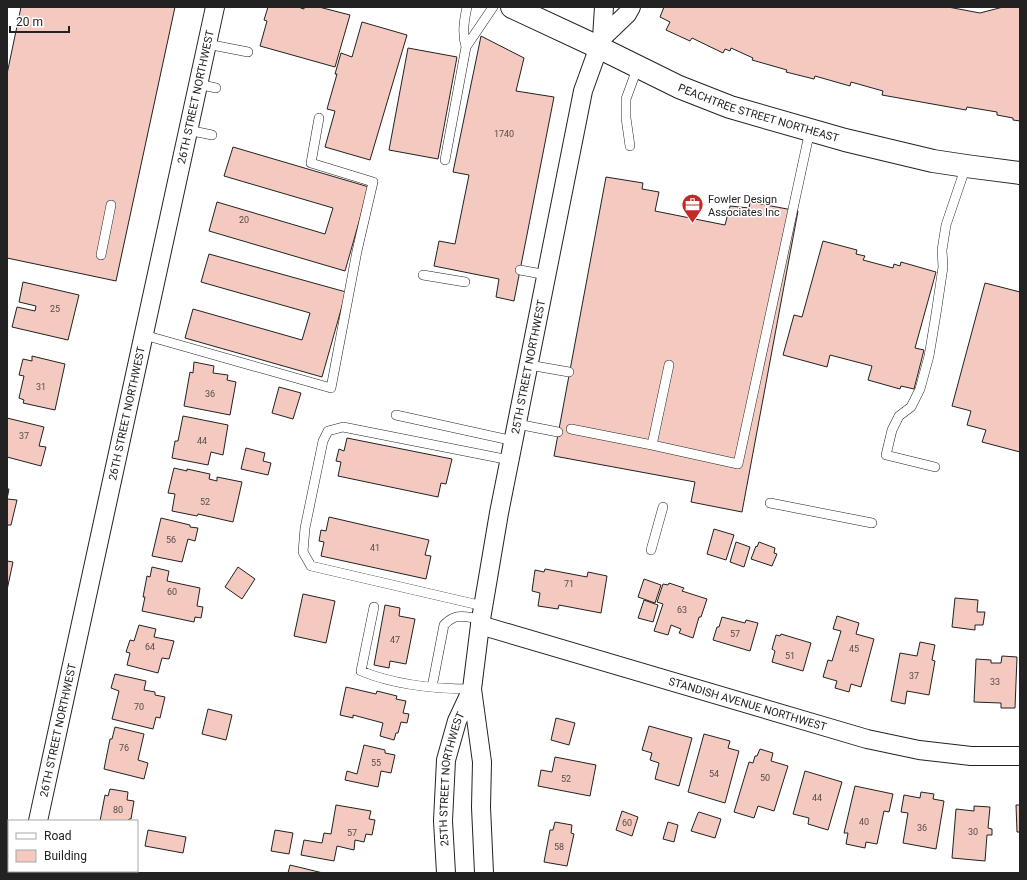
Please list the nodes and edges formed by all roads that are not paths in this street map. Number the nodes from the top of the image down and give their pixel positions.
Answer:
1 (215, 7) edge
2 (467, 7) edge
3 (493, 7) edge
4 (512, 7) edge
5 (604, 7) edge
6 (630, 7) edge
7 (600, 42) junction
8 (207, 44) junction
9 (466, 47) junction
10 (248, 52) dead end
11 (638, 66) junction
12 (198, 84) junction
13 (216, 88) dead end
14 (319, 118) dead end
15 (188, 130) junction
16 (810, 130) junction
17 (212, 136) dead end
18 (630, 146) dead end
19 (446, 160) dead end
20 (966, 166) junction
21 (1020, 173) edge
22 (111, 205) dead end
23 (101, 255) dead end
24 (520, 270) dead end
25 (423, 275) dead end
26 (547, 275) junction
27 (465, 282) dead end
28 (144, 335) junction
29 (529, 365) junction
30 (669, 365) dead end
31 (569, 372) dead end
32 (396, 415) dead end
33 (571, 429) dead end
34 (558, 432) dead end
35 (516, 433) junction
36 (652, 445) junction
37 (510, 460) junction
38 (935, 467) dead end
39 (770, 503) dead end
40 (664, 507) dead end
41 (872, 523) dead end
42 (651, 550) dead end
43 (374, 607) dead end
44 (481, 617) junction
45 (432, 687) junction
46 (472, 689) junction
47 (1020, 756) edge
48 (38, 820) edge
49 (446, 873) edge
50 (484, 873) edge

1 - 8 street, 26TH STREET NORTHWEST
2 - 9 lane
3 - 9 lane
4 - 7 highway, PEACHTREE STREET NORTHEAST
5 - 7 street
6 - 7 street
7 - 11 highway, PEACHTREE STREET NORTHEAST
7 - 26 street, 25TH STREET NORTHWEST
8 - 10 lane
8 - 12 street, 26TH STREET NORTHWEST
9 - 19 lane
11 - 16 highway, PEACHTREE STREET NORTHEAST
11 - 18 lane
12 - 13 lane
12 - 15 street, 26TH STREET NORTHWEST
14 - 28 lane
15 - 17 lane
15 - 28 street, 26TH STREET NORTHWEST
16 - 20 highway, PEACHTREE STREET NORTHEAST
16 - 36 lane
20 - 21 highway, PEACHTREE STREET NORTHEAST
20 - 38 lane
22 - 23 lane
24 - 26 lane
25 - 27 lane
26 - 29 street, 25TH STREET NORTHWEST
28 - 48 street, 26TH STREET NORTHWEST
29 - 31 lane
29 - 35 street, 25TH STREET NORTHWEST
30 - 36 lane
32 - 35 lane
33 - 36 lane
34 - 35 lane
35 - 37 street, 25TH STREET NORTHWEST
37 - 44 street, 25TH STREET NORTHWEST
37 - 44 lane
39 - 41 lane
40 - 42 lane
43 - 45 lane
44 - 45 lane
44 - 46 street, 25TH STREET NORTHWEST
44 - 47 street, STANDISH AVENUE NORTHWEST
45 - 46 lane
46 - 49 street, 25TH STREET NORTHWEST
46 - 50 street, 25TH STREET NORTHWEST

